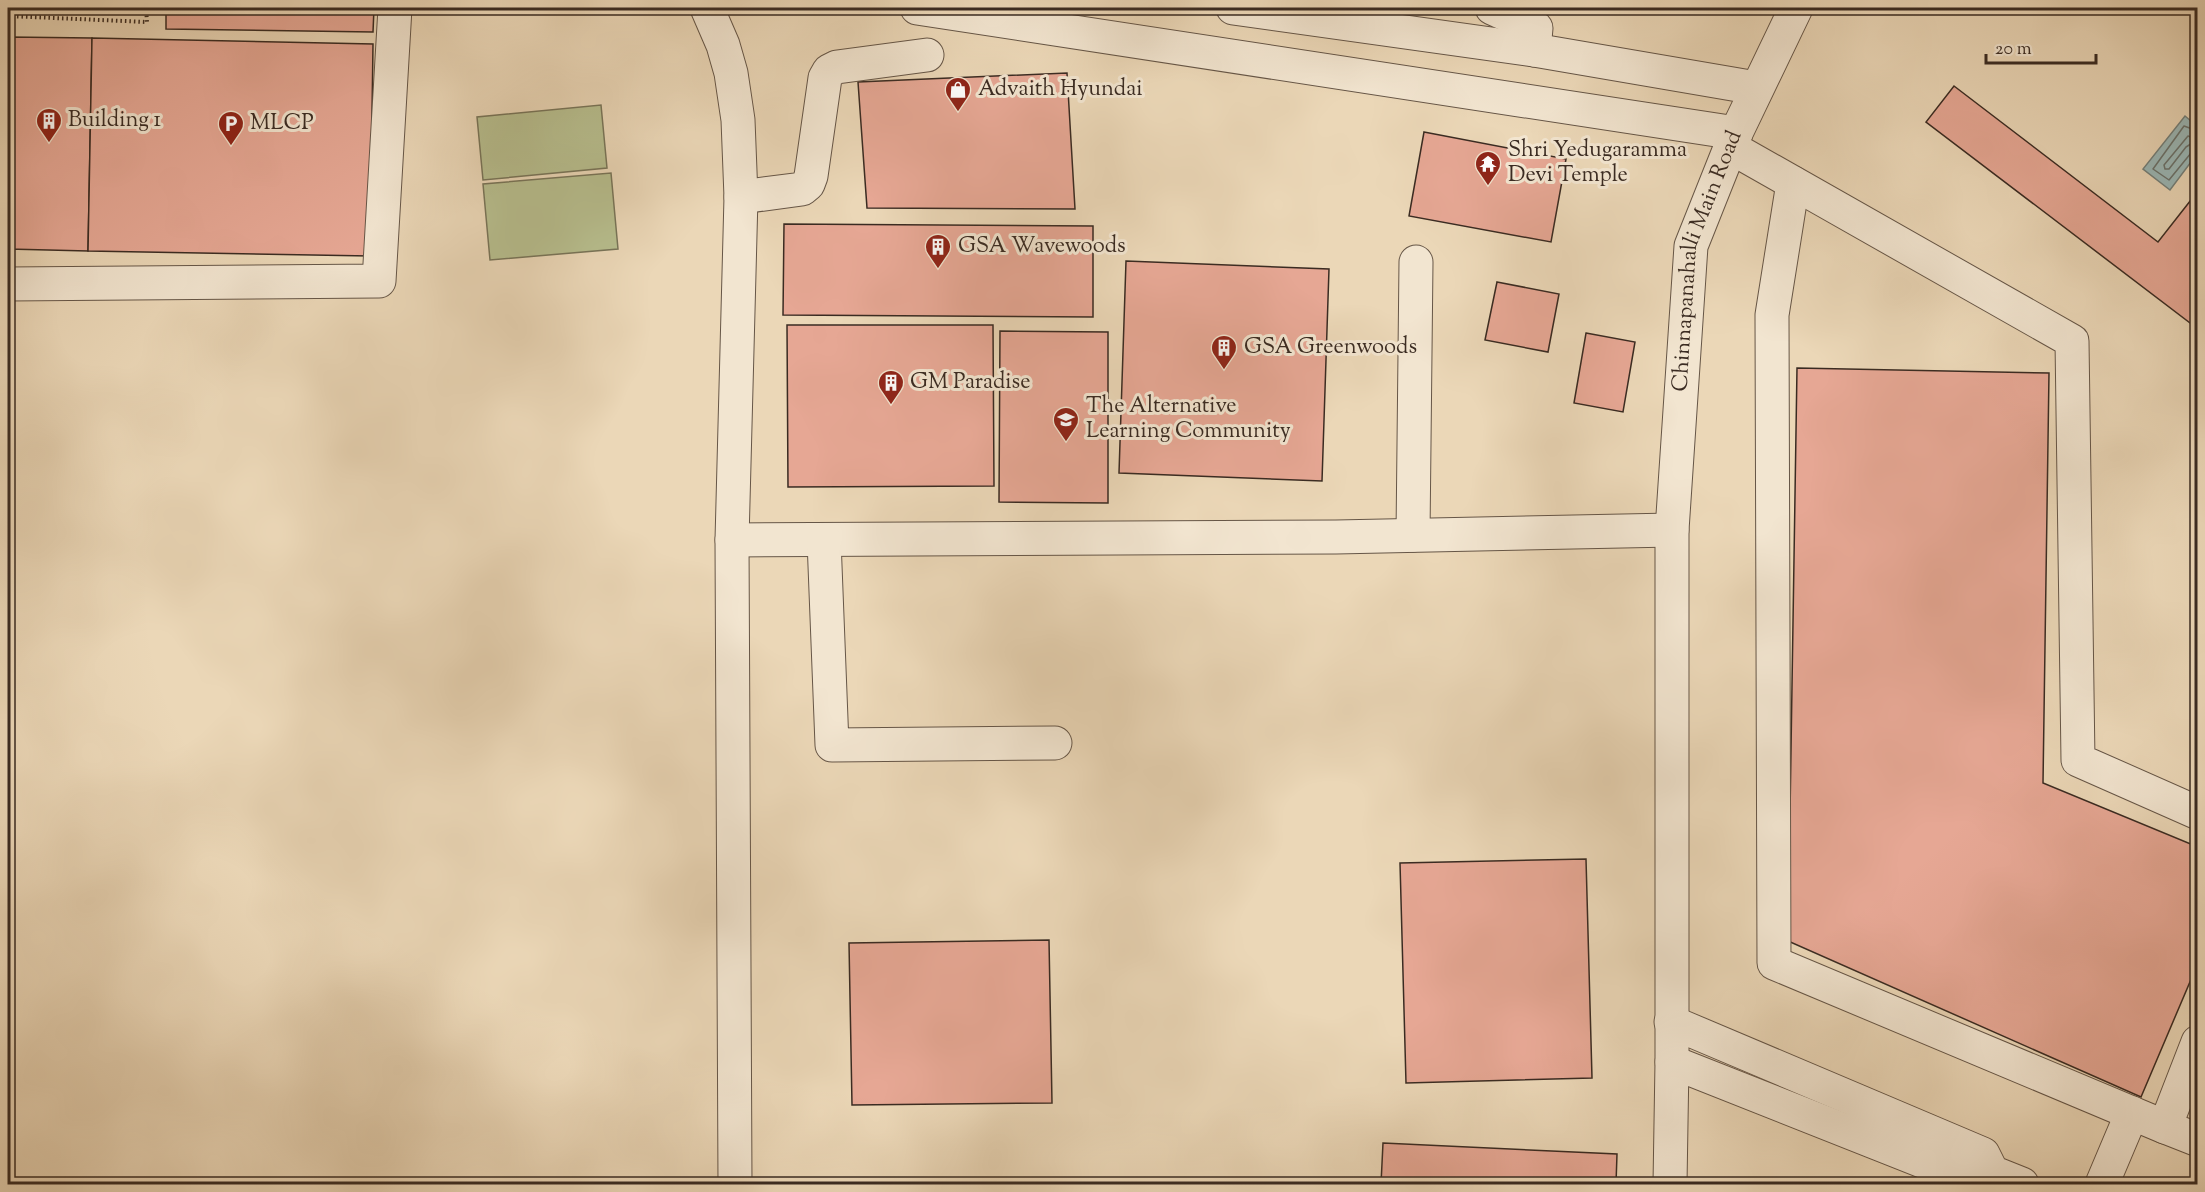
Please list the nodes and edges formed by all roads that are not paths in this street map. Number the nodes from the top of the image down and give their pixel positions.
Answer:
1 (395, 8) edge
2 (707, 8) edge
3 (917, 8) edge
4 (1233, 8) edge
5 (1491, 8) edge
6 (1796, 8) edge
7 (1337, 15) edge
8 (1534, 50) junction
9 (927, 55) dead end
10 (1756, 88) junction
11 (1733, 140) junction
12 (1793, 183) junction
13 (741, 197) junction
14 (1416, 262) dead end
15 (8, 284) edge
16 (1672, 530) junction
17 (1413, 535) junction
18 (732, 540) junction
19 (824, 540) junction
20 (1055, 743) dead end
21 (2198, 813) edge
22 (1671, 1022) junction
23 (2195, 1054) edge
24 (1672, 1062) junction
25 (2132, 1113) junction
26 (2165, 1127) junction
27 (2198, 1140) edge
28 (1992, 1172) junction
29 (735, 1185) edge
30 (1670, 1185) edge
31 (2022, 1185) edge
32 (2102, 1185) edge

1 - 15 street
2 - 13 street
3 - 11 street
4 - 7 street
5 - 8 street
6 - 10 street, Chinnapanahalli Main Road
7 - 8 street
8 - 10 street
9 - 13 street
10 - 11 street, Chinnapanahalli Main Road
11 - 12 street
11 - 16 street, Chinnapanahalli Main Road
12 - 21 street
12 - 25 street
13 - 18 street
14 - 17 street
16 - 17 street
16 - 22 street, Chinnapanahalli Main Road
17 - 19 street
18 - 19 street
18 - 29 street
19 - 20 street
22 - 24 street, Chinnapanahalli Main Road
22 - 28 street
23 - 26 street
24 - 28 street
24 - 30 street, Chinnapanahalli Main Road
25 - 26 street
25 - 32 street
26 - 27 street
28 - 31 street

